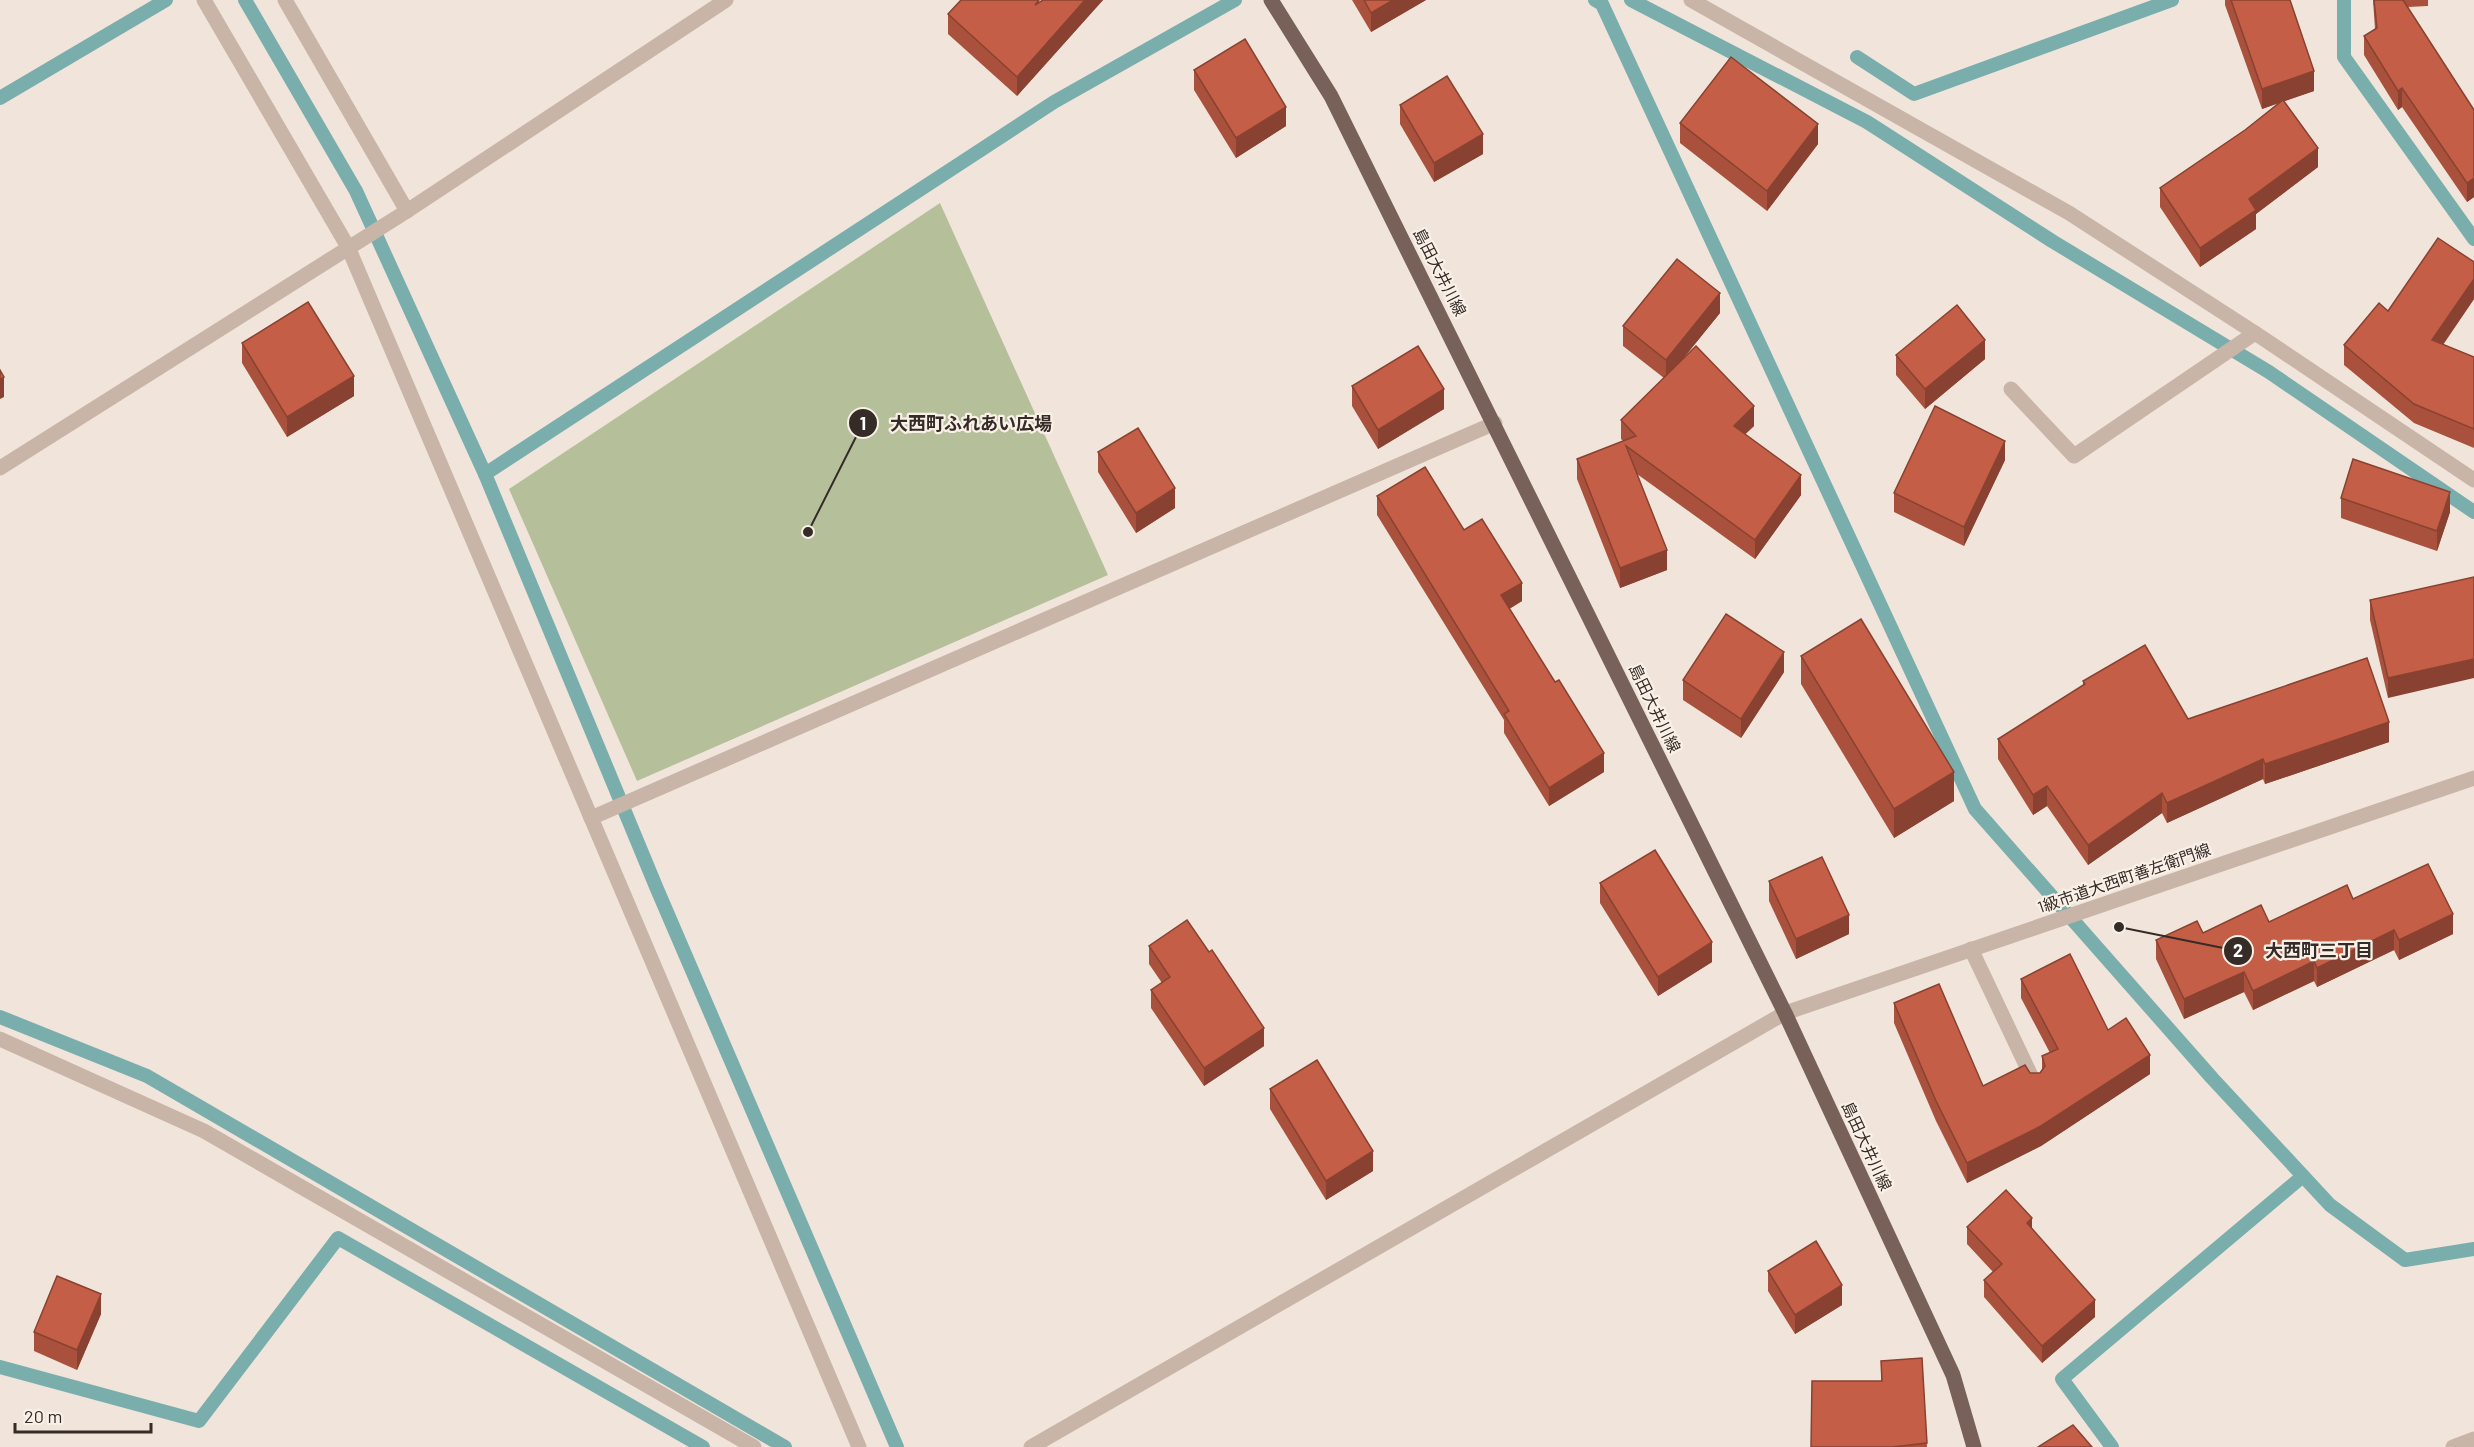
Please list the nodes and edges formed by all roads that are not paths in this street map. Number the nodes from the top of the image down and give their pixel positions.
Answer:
1 (204, 0) edge
2 (285, 0) edge
3 (726, 0) edge
4 (1271, 0) edge
5 (1691, 0) edge
6 (407, 211) junction
7 (348, 247) junction
8 (2255, 333) junction
9 (2011, 389) dead end
10 (1495, 423) junction
11 (0, 468) edge
12 (2474, 480) edge
13 (2474, 778) edge
14 (591, 818) junction
15 (1971, 950) junction
16 (1785, 1013) junction
17 (0, 1040) edge
18 (2034, 1084) edge
19 (2474, 1439) edge
20 (754, 1447) edge
21 (859, 1447) edge
22 (1031, 1447) edge
23 (1974, 1447) edge
24 (2452, 1447) edge

1 - 7 street
2 - 6 street
3 - 6 street
4 - 10 main road, 島田大井川線
5 - 8 street
6 - 7 street
7 - 11 street
7 - 14 street
8 - 9 street
8 - 12 street
10 - 14 street
10 - 16 main road, 島田大井川線
13 - 15 street, 1級市道大西町善左衛門線
14 - 21 street
15 - 16 street, 1級市道大西町善左衛門線
15 - 18 street
16 - 22 street, 1級市道大西町善左衛門線
16 - 23 main road, 島田大井川線
17 - 20 street
19 - 24 street

